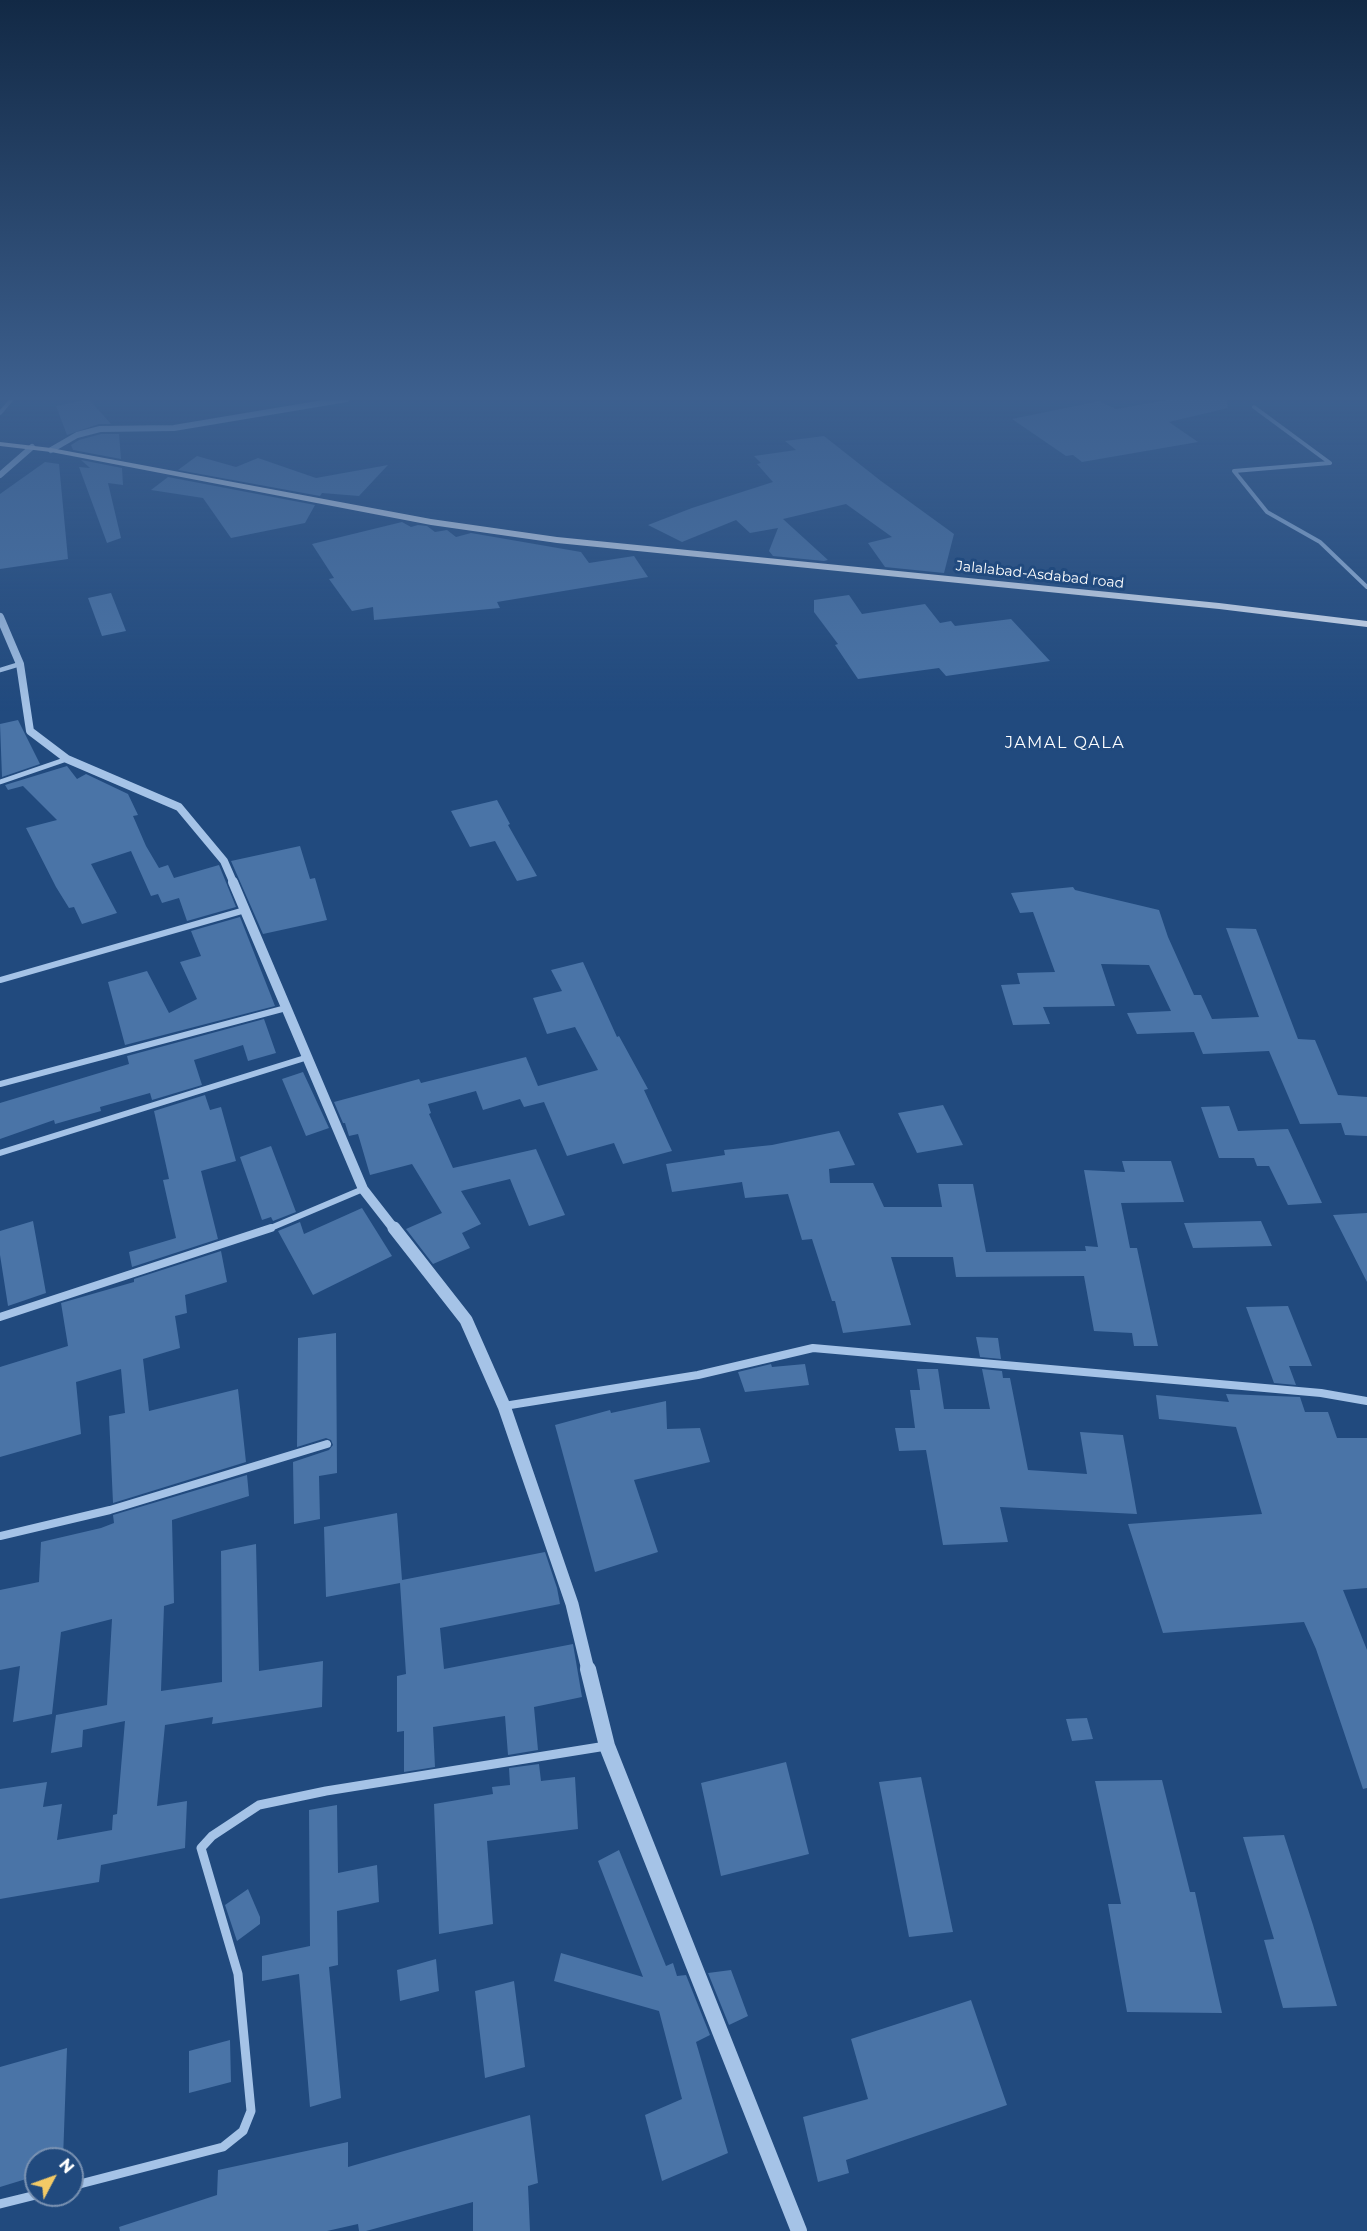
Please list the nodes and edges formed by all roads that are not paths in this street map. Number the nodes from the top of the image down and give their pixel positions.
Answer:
1 (331, 503) edge
2 (1260, 503) edge
3 (1367, 587) edge
4 (0, 617) edge
5 (1367, 624) edge
6 (20, 664) junction
7 (0, 670) edge
8 (67, 759) junction
9 (0, 782) edge
10 (245, 910) junction
11 (0, 980) edge
12 (286, 1008) junction
13 (308, 1057) junction
14 (0, 1084) edge
15 (0, 1152) edge
16 (363, 1189) junction
17 (0, 1317) edge
18 (1367, 1401) edge
19 (504, 1406) junction
20 (327, 1444) dead end
21 (0, 1536) edge
22 (608, 1746) junction
23 (84, 2183) edge
24 (24, 2198) edge
25 (0, 2204) edge
26 (799, 2231) edge

1 - 5 main road, Jalalabad-Asdabad road
2 - 3 street
4 - 6 street
6 - 7 street
6 - 8 street
8 - 9 street
8 - 10 street
10 - 11 street
10 - 12 street
12 - 13 street
12 - 14 street
13 - 15 street
13 - 16 street
16 - 17 street
16 - 19 street
18 - 19 street
19 - 22 street
20 - 21 street
22 - 23 street
22 - 26 street
24 - 25 street

